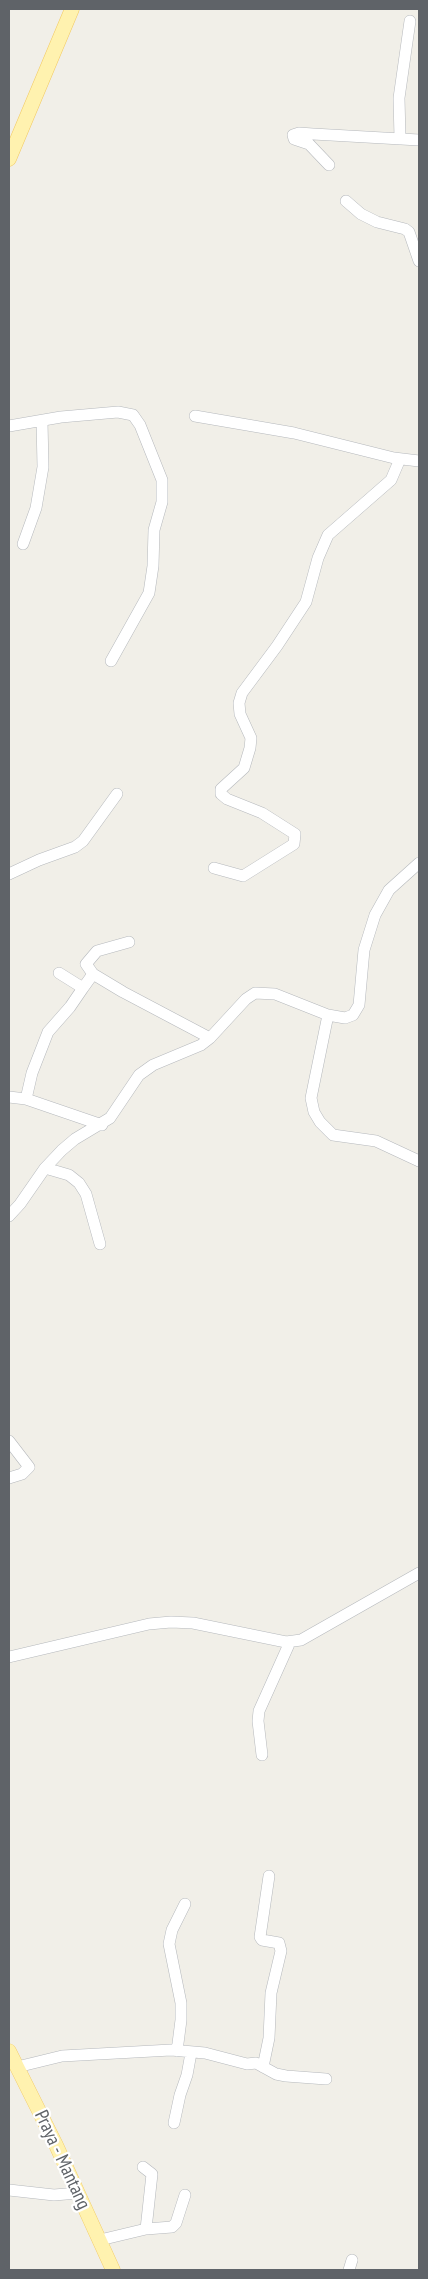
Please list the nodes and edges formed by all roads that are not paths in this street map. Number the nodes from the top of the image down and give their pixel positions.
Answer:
1 (72, 9) edge
2 (410, 21) dead end
3 (400, 138) junction
4 (419, 140) edge
5 (9, 159) edge
6 (329, 165) dead end
7 (346, 201) dead end
8 (419, 261) edge
9 (195, 416) dead end
10 (42, 421) junction
11 (9, 426) edge
12 (400, 459) junction
13 (419, 461) edge
14 (23, 544) dead end
15 (110, 660) dead end
16 (117, 794) dead end
17 (419, 863) edge
18 (214, 868) dead end
19 (9, 874) edge
20 (129, 942) dead end
21 (58, 972) dead end
22 (93, 974) junction
23 (83, 988) junction
24 (328, 1015) junction
25 (210, 1038) junction
26 (10, 1099) edge
27 (26, 1099) junction
28 (102, 1125) junction
29 (419, 1161) edge
30 (45, 1168) junction
31 (9, 1216) edge
32 (100, 1244) dead end
33 (9, 1442) edge
34 (9, 1478) edge
35 (419, 1573) edge
36 (290, 1642) junction
37 (9, 1657) edge
38 (262, 1755) dead end
39 (269, 1876) dead end
40 (185, 1904) dead end
41 (9, 2051) edge
42 (177, 2051) junction
43 (191, 2052) junction
44 (17, 2067) junction
45 (263, 2067) junction
46 (326, 2079) dead end
47 (174, 2123) dead end
48 (143, 2167) dead end
49 (9, 2190) edge
50 (78, 2193) junction
51 (185, 2195) dead end
52 (146, 2229) junction
53 (100, 2240) junction
54 (113, 2270) edge

1 - 5 main road
2 - 3 street
3 - 4 street
3 - 6 street
7 - 8 street
9 - 12 street
10 - 11 street
10 - 14 street
10 - 15 street
12 - 13 street
12 - 18 street
16 - 19 street
17 - 24 street
20 - 22 street
21 - 23 street
22 - 23 street
22 - 25 street
23 - 27 street
24 - 25 street
24 - 29 street
25 - 28 street
26 - 27 street
27 - 28 street
28 - 30 street
30 - 31 street
30 - 32 street
33 - 34 street
35 - 36 street
36 - 37 street
36 - 38 street
39 - 45 street
40 - 42 street
41 - 44 main road, Praya - Mantang
42 - 43 street
42 - 44 street
43 - 45 street
43 - 47 street
44 - 50 main road, Praya - Mantang
45 - 46 street
48 - 52 street
49 - 50 street
50 - 53 main road, Praya - Mantang
51 - 52 street
52 - 53 street
53 - 54 main road, Praya - Mantang

